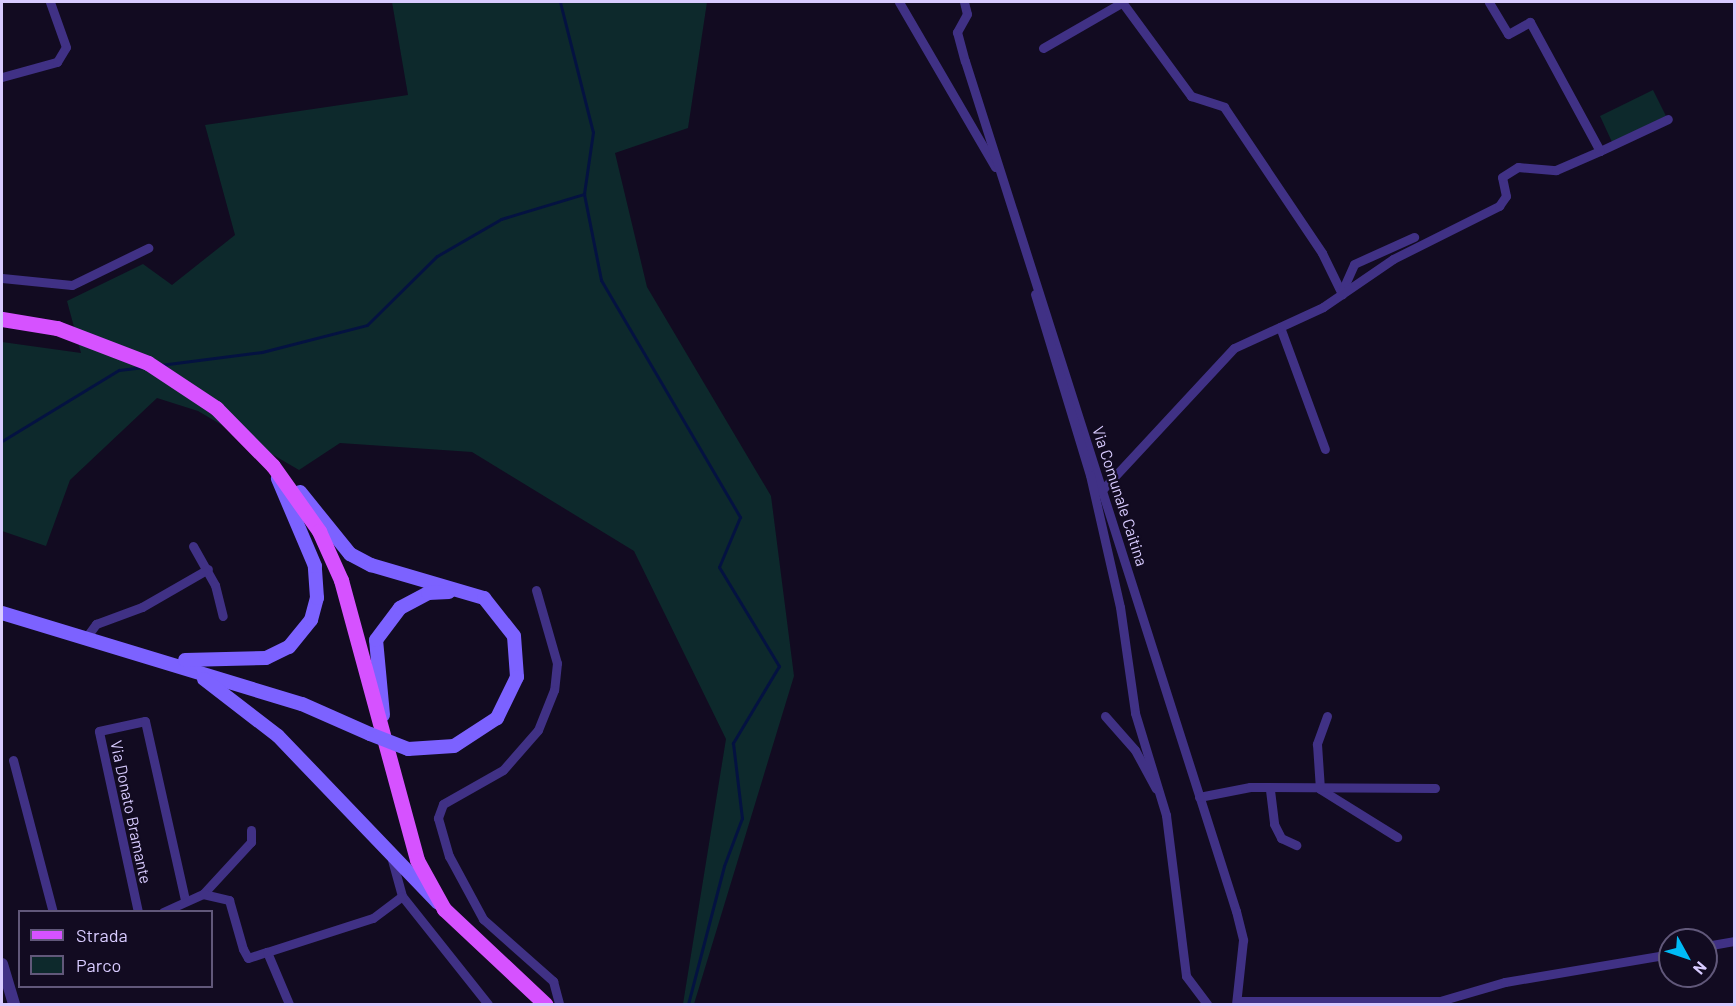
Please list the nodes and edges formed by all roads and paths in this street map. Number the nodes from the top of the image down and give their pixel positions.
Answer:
1 (50, 2) edge
2 (899, 2) edge
3 (964, 2) edge
4 (1122, 2) edge
5 (1489, 2) edge
6 (1043, 48) dead end
7 (2, 77) edge
8 (1668, 119) dead end
9 (1600, 151) junction
10 (999, 175) junction
11 (1414, 237) dead end
12 (148, 248) dead end
13 (2, 278) edge
14 (1034, 286) junction
15 (1343, 292) junction
16 (2, 319) edge
17 (1280, 327) junction
18 (1325, 449) dead end
19 (273, 465) junction
20 (1102, 490) junction
21 (1114, 523) junction
22 (1104, 533) junction
23 (193, 546) dead end
24 (208, 569) junction
25 (536, 590) dead end
26 (472, 593) junction
27 (4, 614) edge
28 (223, 616) dead end
29 (88, 635) junction
30 (157, 657) junction
31 (181, 666) junction
32 (1105, 716) dead end
33 (1327, 716) dead end
34 (14, 760) dead end
35 (394, 787) junction
36 (1435, 788) dead end
37 (1320, 789) junction
38 (1157, 790) junction
39 (1270, 790) junction
40 (1199, 797) junction
41 (251, 830) dead end
42 (1396, 837) dead end
43 (1296, 845) dead end
44 (391, 856) junction
45 (203, 894) junction
46 (402, 896) junction
47 (185, 900) junction
48 (444, 909) junction
49 (52, 910) edge
50 (138, 910) edge
51 (167, 910) edge
52 (1734, 941) edge
53 (1718, 944) edge
54 (267, 952) junction
55 (1658, 956) edge
56 (2, 964) edge
57 (14, 988) edge
58 (542, 1002) edge
59 (1237, 1003) edge
60 (14, 1005) edge
61 (289, 1005) edge
62 (488, 1005) edge
63 (559, 1005) edge
64 (1207, 1005) edge

1 - 7 street
2 - 10 street
3 - 10 street, Via Comunale Caitina
4 - 6 street
4 - 15 street
5 - 9 street
8 - 9 street
9 - 15 street
10 - 14 street, Via Comunale Caitina
11 - 15 street
12 - 13 street
14 - 20 street, Via Comunale Caitina
14 - 22 street
15 - 17 street
16 - 19 main road
17 - 18 street
17 - 20 street
19 - 26 main road
19 - 30 main road
19 - 35 main road
20 - 21 street, Via Comunale Caitina
21 - 22 street
21 - 40 street, Via Comunale Caitina
22 - 38 street
23 - 24 street
24 - 28 street
24 - 29 street
25 - 63 street
26 - 31 main road, bridge
26 - 35 main road
27 - 29 main road
29 - 30 main road
30 - 31 main road
31 - 44 main road
32 - 38 street
33 - 37 street
34 - 49 street
35 - 48 main road
36 - 37 street
37 - 39 street
37 - 42 street
38 - 64 street
39 - 40 street
39 - 43 street
40 - 59 street, Via Comunale Caitina
41 - 45 street
44 - 46 street
44 - 48 main road
45 - 47 street
45 - 54 street
46 - 54 street
46 - 62 street
47 - 50 street, Via Donato Bramante
47 - 51 street
48 - 58 main road
52 - 53 street
54 - 61 street
55 - 59 street
56 - 57 street
57 - 60 street

